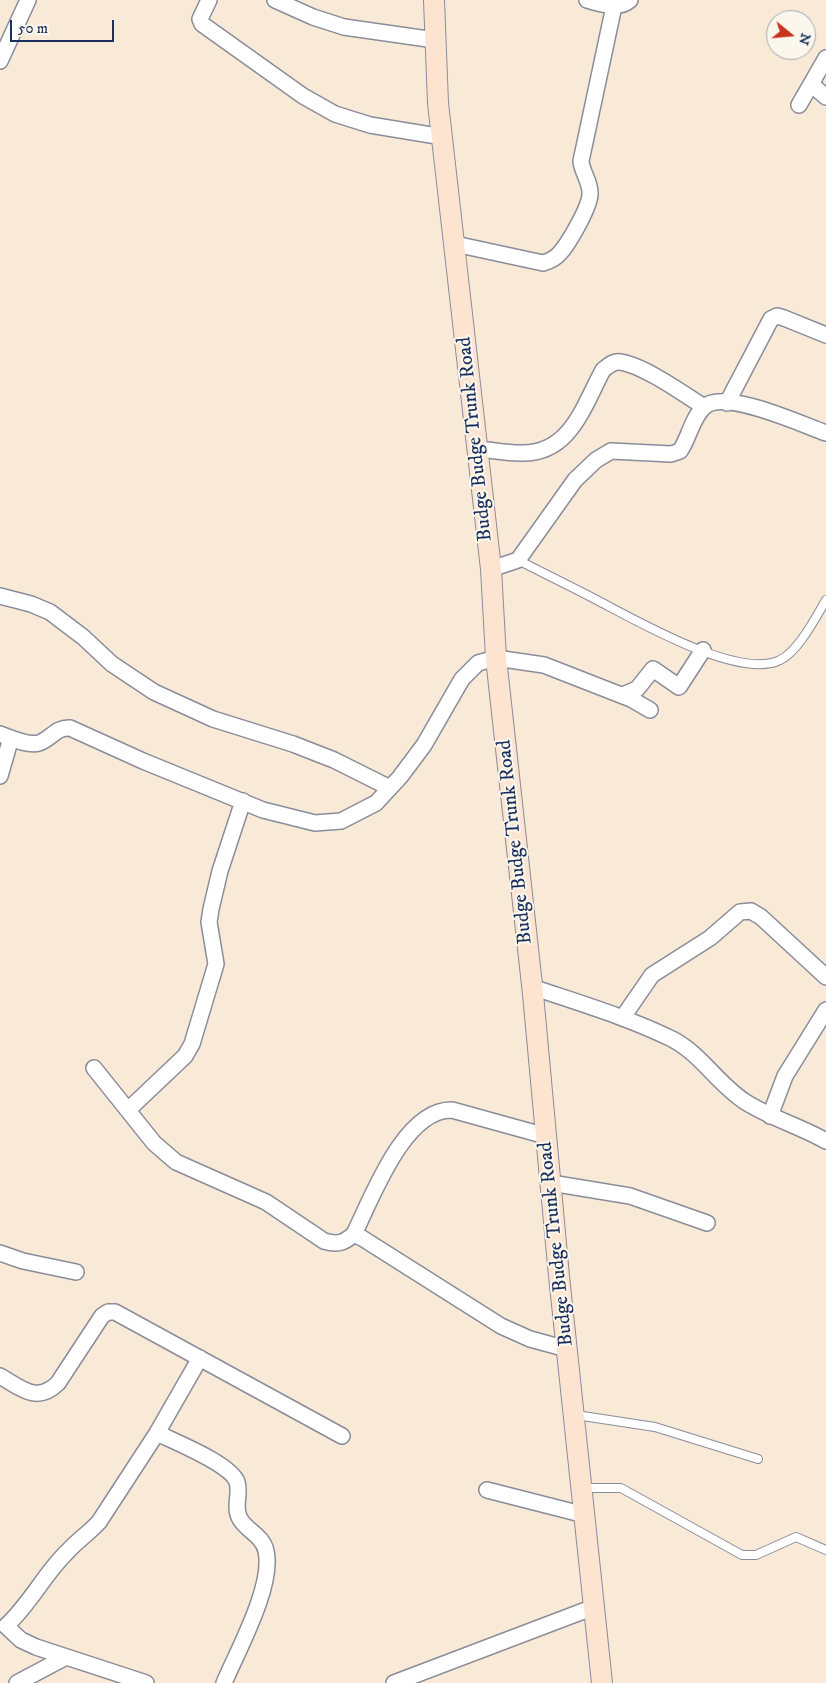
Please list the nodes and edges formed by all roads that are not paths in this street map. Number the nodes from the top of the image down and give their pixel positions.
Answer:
1 (28, 0) edge
2 (209, 0) edge
3 (275, 0) edge
4 (434, 0) edge
5 (587, 0) edge
6 (630, 0) edge
7 (614, 6) junction
8 (435, 40) junction
9 (826, 58) edge
10 (0, 61) edge
11 (811, 84) junction
12 (826, 97) edge
13 (799, 105) dead end
14 (443, 137) junction
15 (455, 244) junction
16 (826, 334) edge
17 (727, 403) junction
18 (704, 407) junction
19 (826, 432) edge
20 (478, 449) junction
21 (518, 560) junction
22 (491, 569) junction
23 (0, 596) edge
24 (826, 600) edge
25 (703, 650) junction
26 (496, 658) junction
27 (623, 696) junction
28 (650, 710) dead end
29 (6, 736) edge
30 (0, 776) edge
31 (390, 788) junction
32 (243, 802) junction
33 (826, 977) edge
34 (532, 987) junction
35 (826, 1010) edge
36 (622, 1017) junction
37 (94, 1068) dead end
38 (128, 1110) junction
39 (770, 1116) junction
40 (546, 1136) junction
41 (826, 1141) edge
42 (551, 1184) junction
43 (707, 1223) dead end
44 (354, 1234) junction
45 (0, 1253) edge
46 (76, 1272) dead end
47 (567, 1349) junction
48 (200, 1358) junction
49 (0, 1376) edge
50 (575, 1415) junction
51 (157, 1433) junction
52 (342, 1436) dead end
53 (758, 1459) dead end
54 (582, 1488) junction
55 (487, 1490) dead end
56 (585, 1514) junction
57 (826, 1550) edge
58 (594, 1607) junction
59 (66, 1657) junction
60 (17, 1683) edge
61 (146, 1683) edge
62 (224, 1683) edge
63 (394, 1683) edge
64 (602, 1683) edge

1 - 10 street
2 - 14 street
3 - 8 street
4 - 8 main road, Budge Budge Trunk Road
5 - 7 street
6 - 7 street
7 - 15 street
8 - 14 main road, Budge Budge Trunk Road
9 - 11 street
11 - 12 street
11 - 13 street
14 - 15 main road, Budge Budge Trunk Road
15 - 20 main road, Budge Budge Trunk Road
16 - 17 street
17 - 18 street
17 - 19 street
18 - 20 street
18 - 21 street
20 - 22 main road, Budge Budge Trunk Road
21 - 22 street
21 - 25 lane
22 - 26 main road, Budge Budge Trunk Road
23 - 31 street
24 - 25 lane
25 - 27 street
26 - 27 street
26 - 31 street
26 - 34 main road, Budge Budge Trunk Road
27 - 28 street
29 - 30 street
29 - 32 street
31 - 32 street
32 - 38 street
33 - 36 street
34 - 36 street
34 - 40 main road, Budge Budge Trunk Road
35 - 39 street
36 - 39 street
37 - 38 street
38 - 44 street
39 - 41 street
40 - 42 main road, Budge Budge Trunk Road
40 - 44 street
42 - 43 street
42 - 47 main road, Budge Budge Trunk Road
44 - 47 street
45 - 46 street
47 - 50 main road, Budge Budge Trunk Road
48 - 49 street
48 - 51 street
48 - 52 street
50 - 53 lane
50 - 54 main road, Budge Budge Trunk Road
51 - 59 street
51 - 62 street
54 - 56 main road, Budge Budge Trunk Road
54 - 57 lane
55 - 56 street
56 - 58 main road, Budge Budge Trunk Road
58 - 63 street
58 - 64 main road, Budge Budge Trunk Road
59 - 60 street
59 - 61 street

